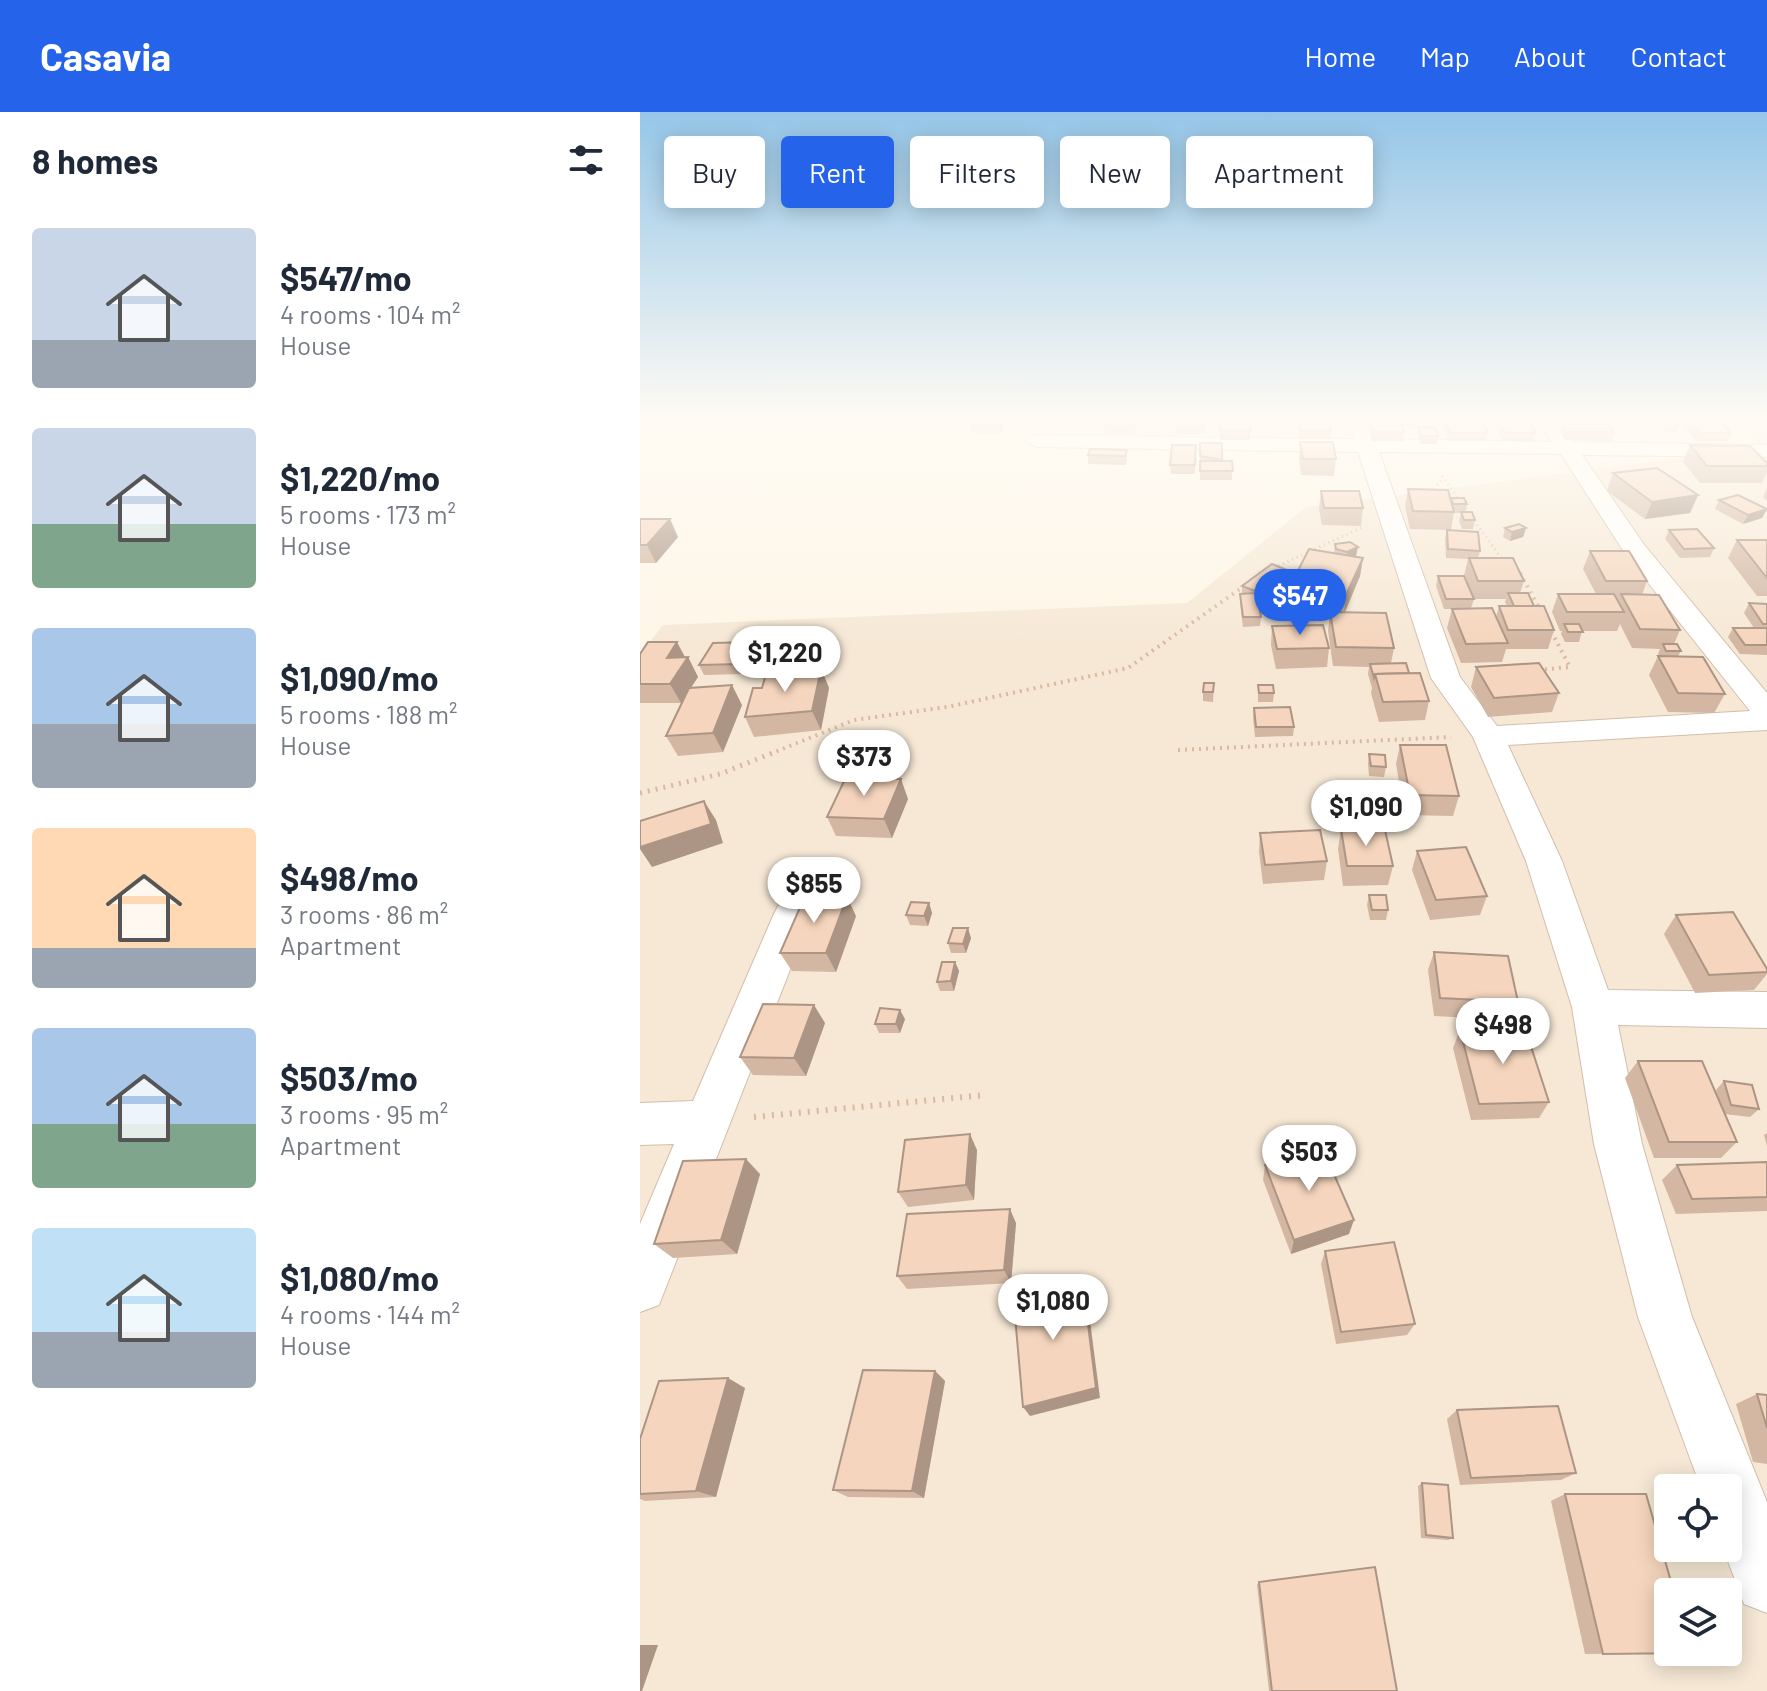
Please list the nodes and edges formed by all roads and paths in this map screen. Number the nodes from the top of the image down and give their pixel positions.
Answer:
1 (1383, 495) edge
2 (1430, 495) edge
3 (1455, 495) edge
4 (1598, 495) edge
5 (1391, 514) junction
6 (1542, 614) edge
7 (1549, 627) edge
8 (1524, 671) edge
9 (1767, 713) edge
10 (1767, 720) edge
11 (1488, 736) junction
12 (1178, 750) dead end
13 (640, 793) edge
14 (792, 916) edge
15 (1593, 1007) junction
16 (1767, 1010) edge
17 (985, 1095) dead end
18 (705, 1122) junction
19 (640, 1124) edge
20 (640, 1286) edge
21 (1767, 1581) edge

1 - 5 street
2 - 5 path
3 - 6 path
4 - 9 street
5 - 11 street
5 - 13 path
7 - 8 path
10 - 11 street
11 - 12 path
11 - 15 street
14 - 18 street
15 - 16 street
15 - 21 street
17 - 18 path
18 - 19 street
18 - 20 street

